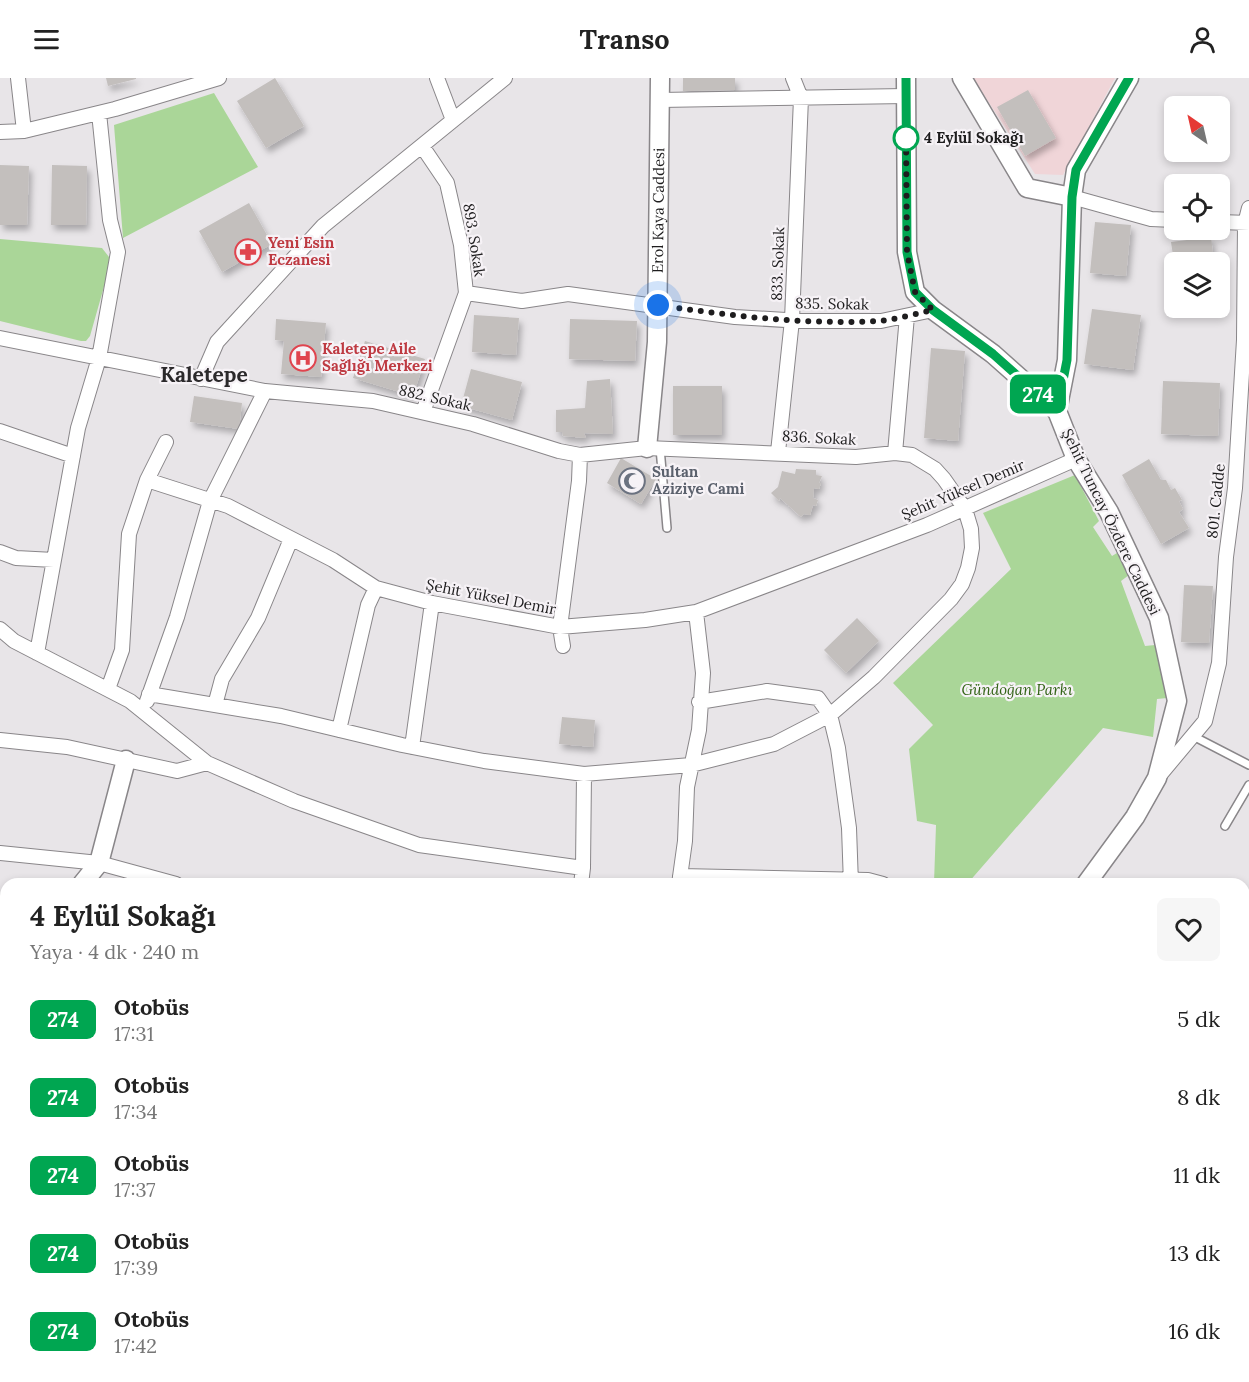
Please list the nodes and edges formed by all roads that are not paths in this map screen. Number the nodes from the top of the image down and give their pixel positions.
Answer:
1 (18, 78) edge
2 (219, 78) edge
3 (437, 78) edge
4 (506, 78) edge
5 (660, 78) edge
6 (793, 78) edge
7 (962, 78) edge
8 (1129, 78) edge
9 (906, 87) edge
10 (801, 98) junction
11 (660, 100) junction
12 (99, 113) junction
13 (453, 120) junction
14 (24, 131) junction
15 (0, 132) edge
16 (422, 146) junction
17 (1072, 197) junction
18 (1249, 208) edge
19 (1164, 220) edge
20 (1230, 223) edge
21 (1247, 224) edge
22 (466, 293) junction
23 (658, 305) junction
24 (933, 310) junction
25 (907, 316) junction
26 (792, 320) junction
27 (0, 338) edge
28 (99, 358) junction
29 (201, 379) junction
30 (265, 391) junction
31 (1057, 411) junction
32 (423, 412) junction
33 (0, 431) edge
34 (165, 442) dead end
35 (654, 448) junction
36 (778, 452) junction
37 (895, 453) junction
38 (580, 455) junction
39 (73, 456) junction
40 (1076, 459) junction
41 (147, 480) junction
42 (1235, 488) junction
43 (1249, 490) edge
44 (210, 501) junction
45 (965, 509) junction
46 (667, 528) dead end
47 (291, 539) junction
48 (0, 552) edge
49 (54, 560) junction
50 (376, 588) junction
51 (432, 603) junction
52 (696, 612) junction
53 (560, 627) junction
54 (0, 629) edge
55 (563, 646) dead end
56 (37, 653) junction
57 (108, 689) junction
58 (149, 694) junction
59 (699, 702) junction
60 (215, 705) junction
61 (143, 711) junction
62 (830, 715) junction
63 (339, 730) junction
64 (1192, 736) junction
65 (0, 740) edge
66 (412, 747) junction
67 (126, 760) junction
68 (207, 763) junction
69 (691, 765) junction
70 (1249, 765) edge
71 (584, 774) junction
72 (1157, 778) junction
73 (1249, 785) edge
74 (1225, 826) dead end
75 (0, 853) edge
76 (99, 863) junction
77 (583, 868) junction
78 (87, 878) edge
79 (154, 878) edge
80 (582, 878) edge
81 (679, 878) edge
82 (851, 878) edge
83 (1090, 878) edge

1 - 14 street
2 - 12 street
3 - 13 street
4 - 13 street
5 - 11 street, Erol Kaya Caddesi
6 - 10 street, 833. Sokak
7 - 17 street
8 - 17 street, Şehit Tuncay Özdere Caddesi
9 - 10 street
9 - 24 street
10 - 11 street
10 - 26 street, 833. Sokak
11 - 23 street, Erol Kaya Caddesi
12 - 14 street
12 - 28 street
13 - 16 street
14 - 15 street
16 - 22 street, 893. Sokak
16 - 29 street
17 - 19 street
17 - 31 street, Şehit Tuncay Özdere Caddesi
18 - 21 street, 801. Cadde
20 - 21 street
21 - 42 street, 801. Cadde
22 - 23 street, 835. Sokak
22 - 32 street, 893. Sokak
23 - 26 street, 835. Sokak
23 - 35 street, Erol Kaya Caddesi
24 - 25 street, 835. Sokak
24 - 31 street
25 - 26 street, 835. Sokak
25 - 37 street
26 - 36 street, 833. Sokak
27 - 28 street, 882. Sokak
28 - 29 street, 882. Sokak
28 - 39 street
29 - 30 street, 882. Sokak
30 - 32 street, 882. Sokak
30 - 44 street
31 - 40 street, Şehit Tuncay Özdere Caddesi
32 - 38 street, 882. Sokak
33 - 39 street
34 - 41 street
35 - 36 street, 836. Sokak
35 - 38 street, 882. Sokak
35 - 46 lane
36 - 37 street, 836. Sokak
37 - 45 street, 836. Sokak
38 - 53 street
39 - 49 street
40 - 45 street, Şehit Yüksel Demir
40 - 72 street, Şehit Tuncay Özdere Caddesi
41 - 44 street, Şehit Yüksel Demir
41 - 57 street
42 - 43 street
42 - 64 street, 801. Cadde
44 - 47 street, Şehit Yüksel Demir
44 - 58 street
45 - 52 street, Şehit Yüksel Demir
45 - 62 street
47 - 50 street, Şehit Yüksel Demir
47 - 60 street
48 - 49 street
49 - 56 street
50 - 51 street, Şehit Yüksel Demir
50 - 63 street
51 - 53 street, Şehit Yüksel Demir
51 - 66 street
52 - 53 street, Şehit Yüksel Demir
52 - 59 street
53 - 55 street
54 - 56 street
56 - 57 street
57 - 61 street
58 - 60 street
58 - 61 street
59 - 62 street
59 - 69 street
60 - 63 street
61 - 68 street
62 - 69 street
62 - 82 street
63 - 66 street
64 - 70 lane
64 - 72 street, 801. Cadde
65 - 67 street
66 - 71 street
67 - 68 street
67 - 76 street
68 - 77 street
69 - 71 street
69 - 81 street
71 - 77 street
72 - 83 street, Şehit Tuncay Özdere Caddesi
73 - 74 lane
75 - 76 street
76 - 78 street
76 - 79 street
77 - 80 street

